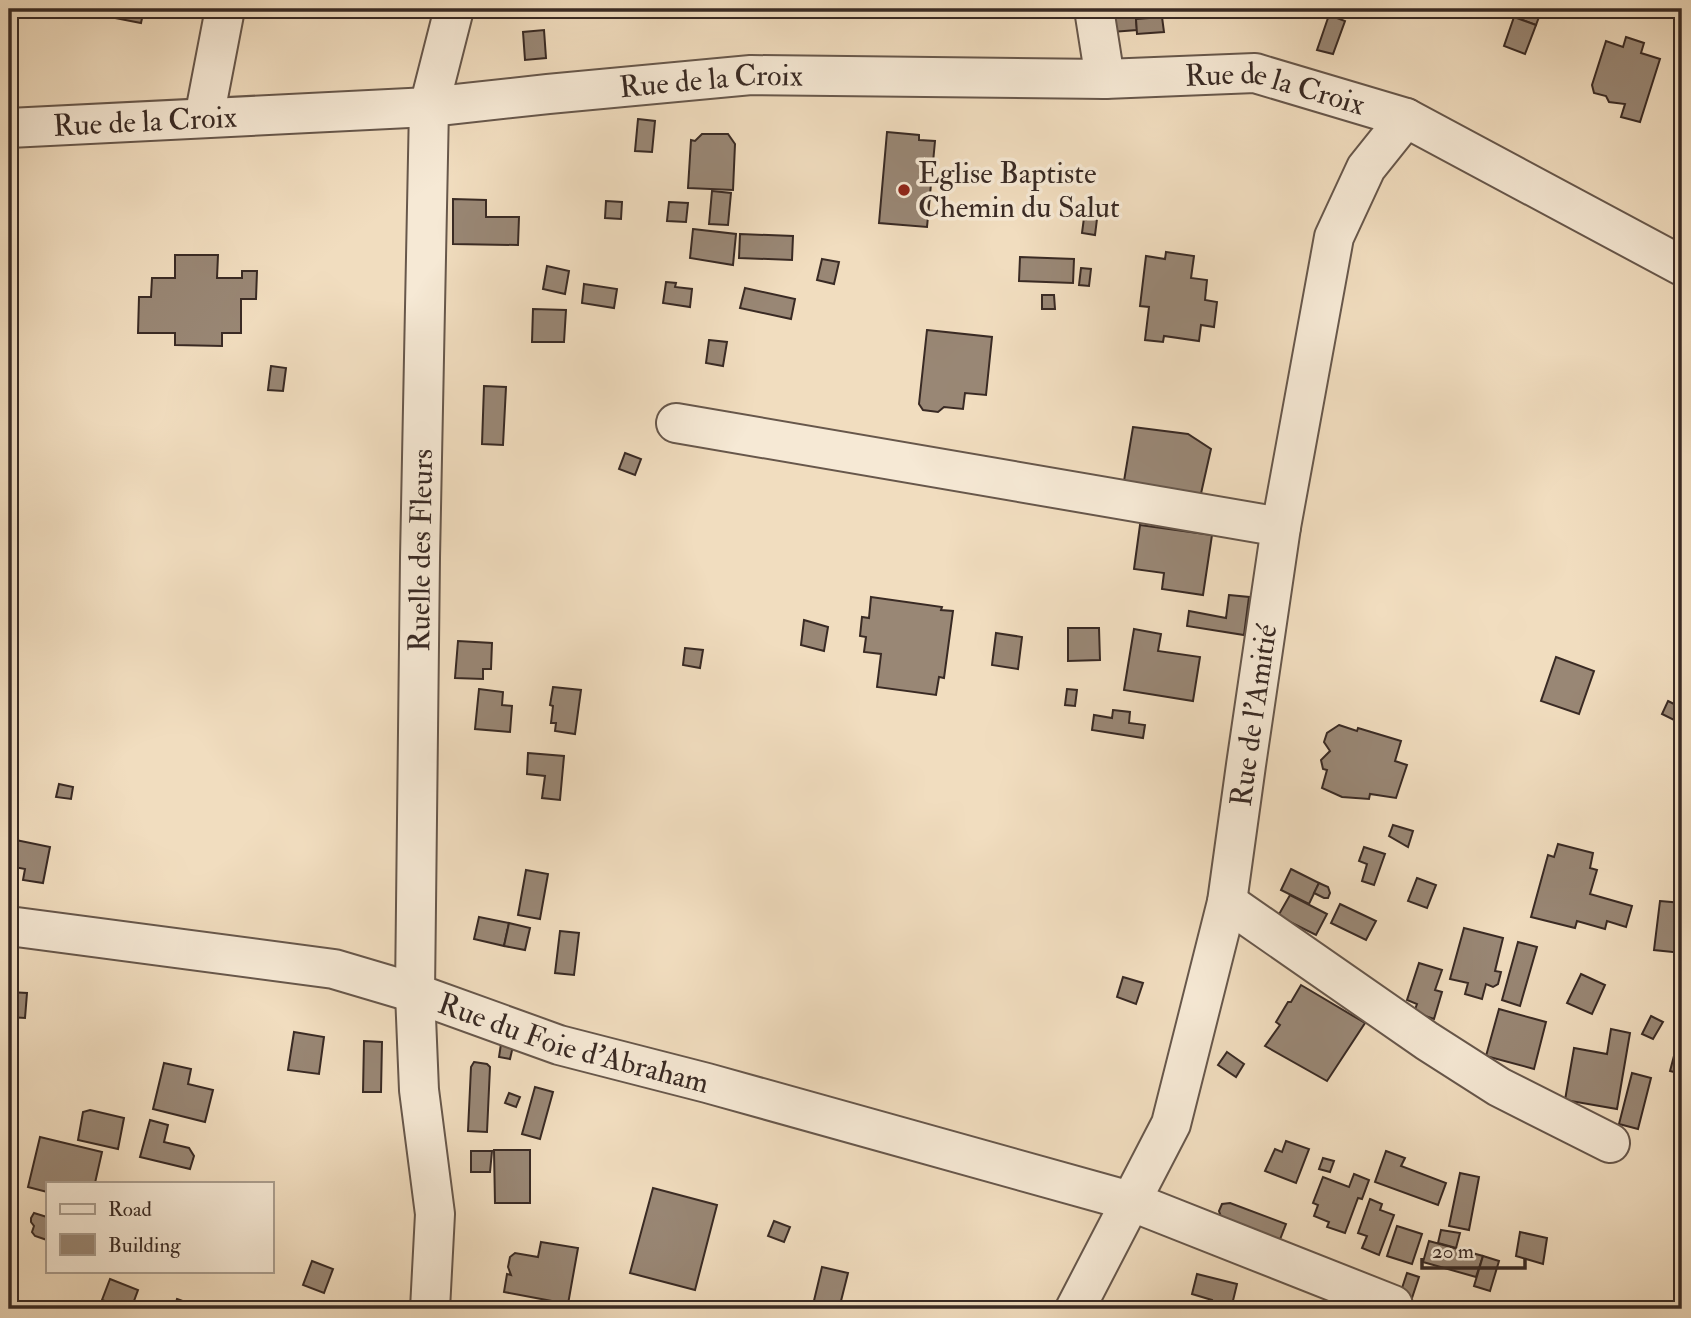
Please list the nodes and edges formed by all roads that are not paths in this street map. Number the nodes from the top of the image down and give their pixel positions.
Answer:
1 (225, 9) edge
2 (454, 9) edge
3 (1094, 9) edge
4 (1105, 79) junction
5 (429, 107) junction
6 (204, 118) junction
7 (1406, 118) junction
8 (9, 128) edge
9 (1682, 266) edge
10 (676, 423) dead end
11 (1281, 527) junction
12 (1227, 902) junction
13 (9, 926) edge
14 (415, 993) junction
15 (1610, 1143) dead end
16 (1130, 1201) junction
17 (1393, 1305) dead end
18 (430, 1309) edge
19 (1075, 1309) edge

1 - 6 street
2 - 5 street, Ruelle des Fleurs
3 - 4 street
4 - 5 street, Rue de la Croix
4 - 7 street, Rue de la Croix
5 - 6 street, Rue de la Croix
5 - 14 street, Ruelle des Fleurs
6 - 8 street, Rue de la Croix
7 - 9 street, Rue de la Croix
7 - 11 street, Rue de l'Amitié
10 - 11 street
11 - 12 street, Rue de l'Amitié
12 - 15 street
12 - 16 street, Rue de l'Amitié
13 - 14 street, Rue du Foie d'Abraham
14 - 16 street, Rue du Foie d'Abraham
14 - 18 street, Ruelle des Fleurs
16 - 17 street, Rue du Foie d'Abraham
16 - 19 street, Rue de l'Amitié

